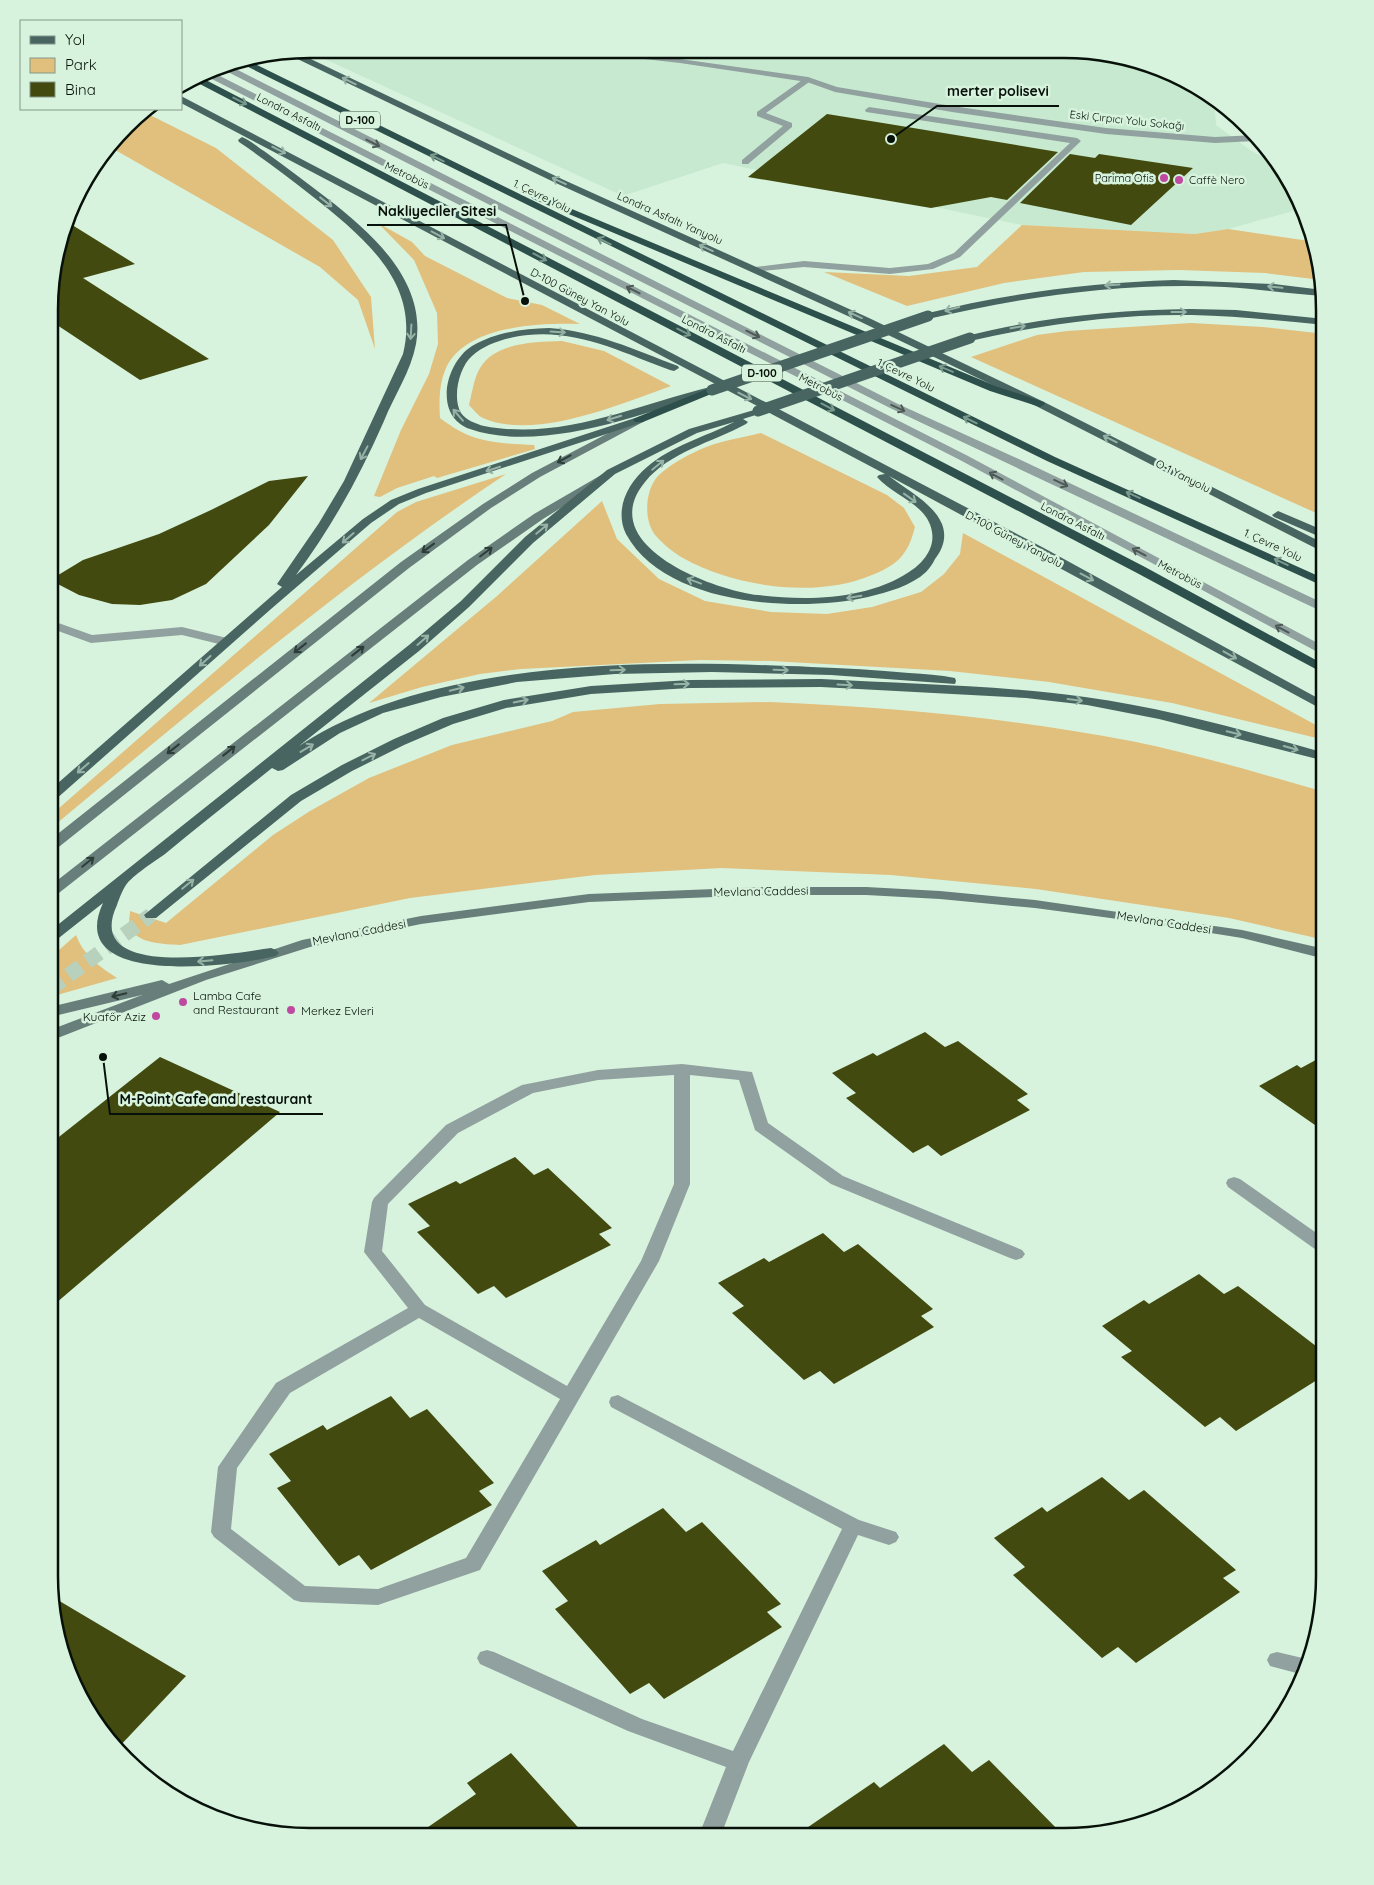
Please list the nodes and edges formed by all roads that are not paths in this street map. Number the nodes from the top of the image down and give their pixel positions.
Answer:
1 (302, 58) edge
2 (655, 58) edge
3 (249, 65) edge
4 (230, 70) edge
5 (214, 77) edge
6 (808, 80) junction
7 (202, 81) edge
8 (182, 100) edge
9 (869, 110) dead end
10 (236, 128) junction
11 (1250, 138) edge
12 (745, 162) dead end
13 (480, 180) junction
14 (756, 270) junction
15 (1316, 292) edge
16 (1316, 321) edge
17 (701, 374) junction
18 (712, 390) junction
19 (1040, 404) junction
20 (758, 411) junction
21 (638, 420) junction
22 (859, 456) junction
23 (612, 472) junction
24 (1210, 489) junction
25 (1316, 531) edge
26 (1316, 544) edge
27 (1316, 579) edge
28 (1316, 605) edge
29 (267, 606) junction
30 (58, 627) edge
31 (227, 642) junction
32 (1316, 647) edge
33 (1316, 665) edge
34 (1026, 694) junction
35 (1316, 703) edge
36 (1316, 755) edge
37 (58, 790) edge
38 (193, 823) junction
39 (58, 840) edge
40 (120, 883) junction
41 (58, 886) edge
42 (151, 915) tunnel mouth
43 (58, 932) edge
44 (1316, 952) edge
45 (271, 953) junction
46 (201, 978) junction
47 (58, 1010) edge
48 (58, 1033) edge
49 (682, 1070) junction
50 (1234, 1183) dead end
51 (1316, 1242) edge
52 (1016, 1254) dead end
53 (419, 1310) junction
54 (571, 1397) junction
55 (618, 1402) dead end
56 (853, 1526) junction
57 (889, 1537) dead end
58 (487, 1658) dead end
59 (1277, 1660) dead end
60 (1300, 1665) edge
61 (738, 1762) junction
62 (713, 1828) edge

14 -> 1 main road, Londra Asfaltı Yanyolu
2 - 6 street, Eski Çırpıcı Yolu Sokağı
13 -> 3 highway, Londra Asfaltı / D-100
4 -> 28 street
32 -> 5 street, Metrobüs
6 - 11 street, Eski Çırpıcı Yolu Sokağı
6 - 12 street
7 -> 33 highway, Londra Asfaltı / D-100
8 - 10 main road
9 - 14 street
10 -> 17 main road, D-100 Güney Yan Yolu
10 -> 29 main road
19 -> 13 highway
27 -> 13 highway, 1. Çevre Yolu / D-100
19 -> 14 main road, Londra Asfaltı Yanyolu
15 -> 18 main road, bridge
20 -> 16 main road, bridge
18 -> 17 main road
17 -> 22 main road, D-100 Güney Yanyolu
18 - 21 highway
24 -> 19 main road, O-1 Yanyolu
22 -> 20 main road
20 - 23 main road
21 -> 29 main road
21 -> 39 main road
22 -> 35 main road, D-100 Güney Yanyolu
38 -> 23 main road
41 -> 23 main road
24 - 25 main road
24 - 26 main road, O-1 Yanyolu
29 - 31 main road
30 - 31 street
31 -> 37 main road
34 -> 36 main road
38 -> 34 main road
42 -> 34 main road
38 - 40 main road
40 - 43 main road
45 -> 40 main road
44 - 45 main road, Mevlana Caddesi
45 - 46 main road, Mevlana Caddesi
46 -> 47 main road, Mevlana Caddesi
46 - 48 main road, Mevlana Caddesi
49 - 52 street
49 - 53 street
49 - 54 street
50 - 51 street
53 - 54 street
53 - 54 street
55 - 56 street
56 - 57 street
56 - 61 street
58 - 61 street
59 - 60 street
61 - 62 street

